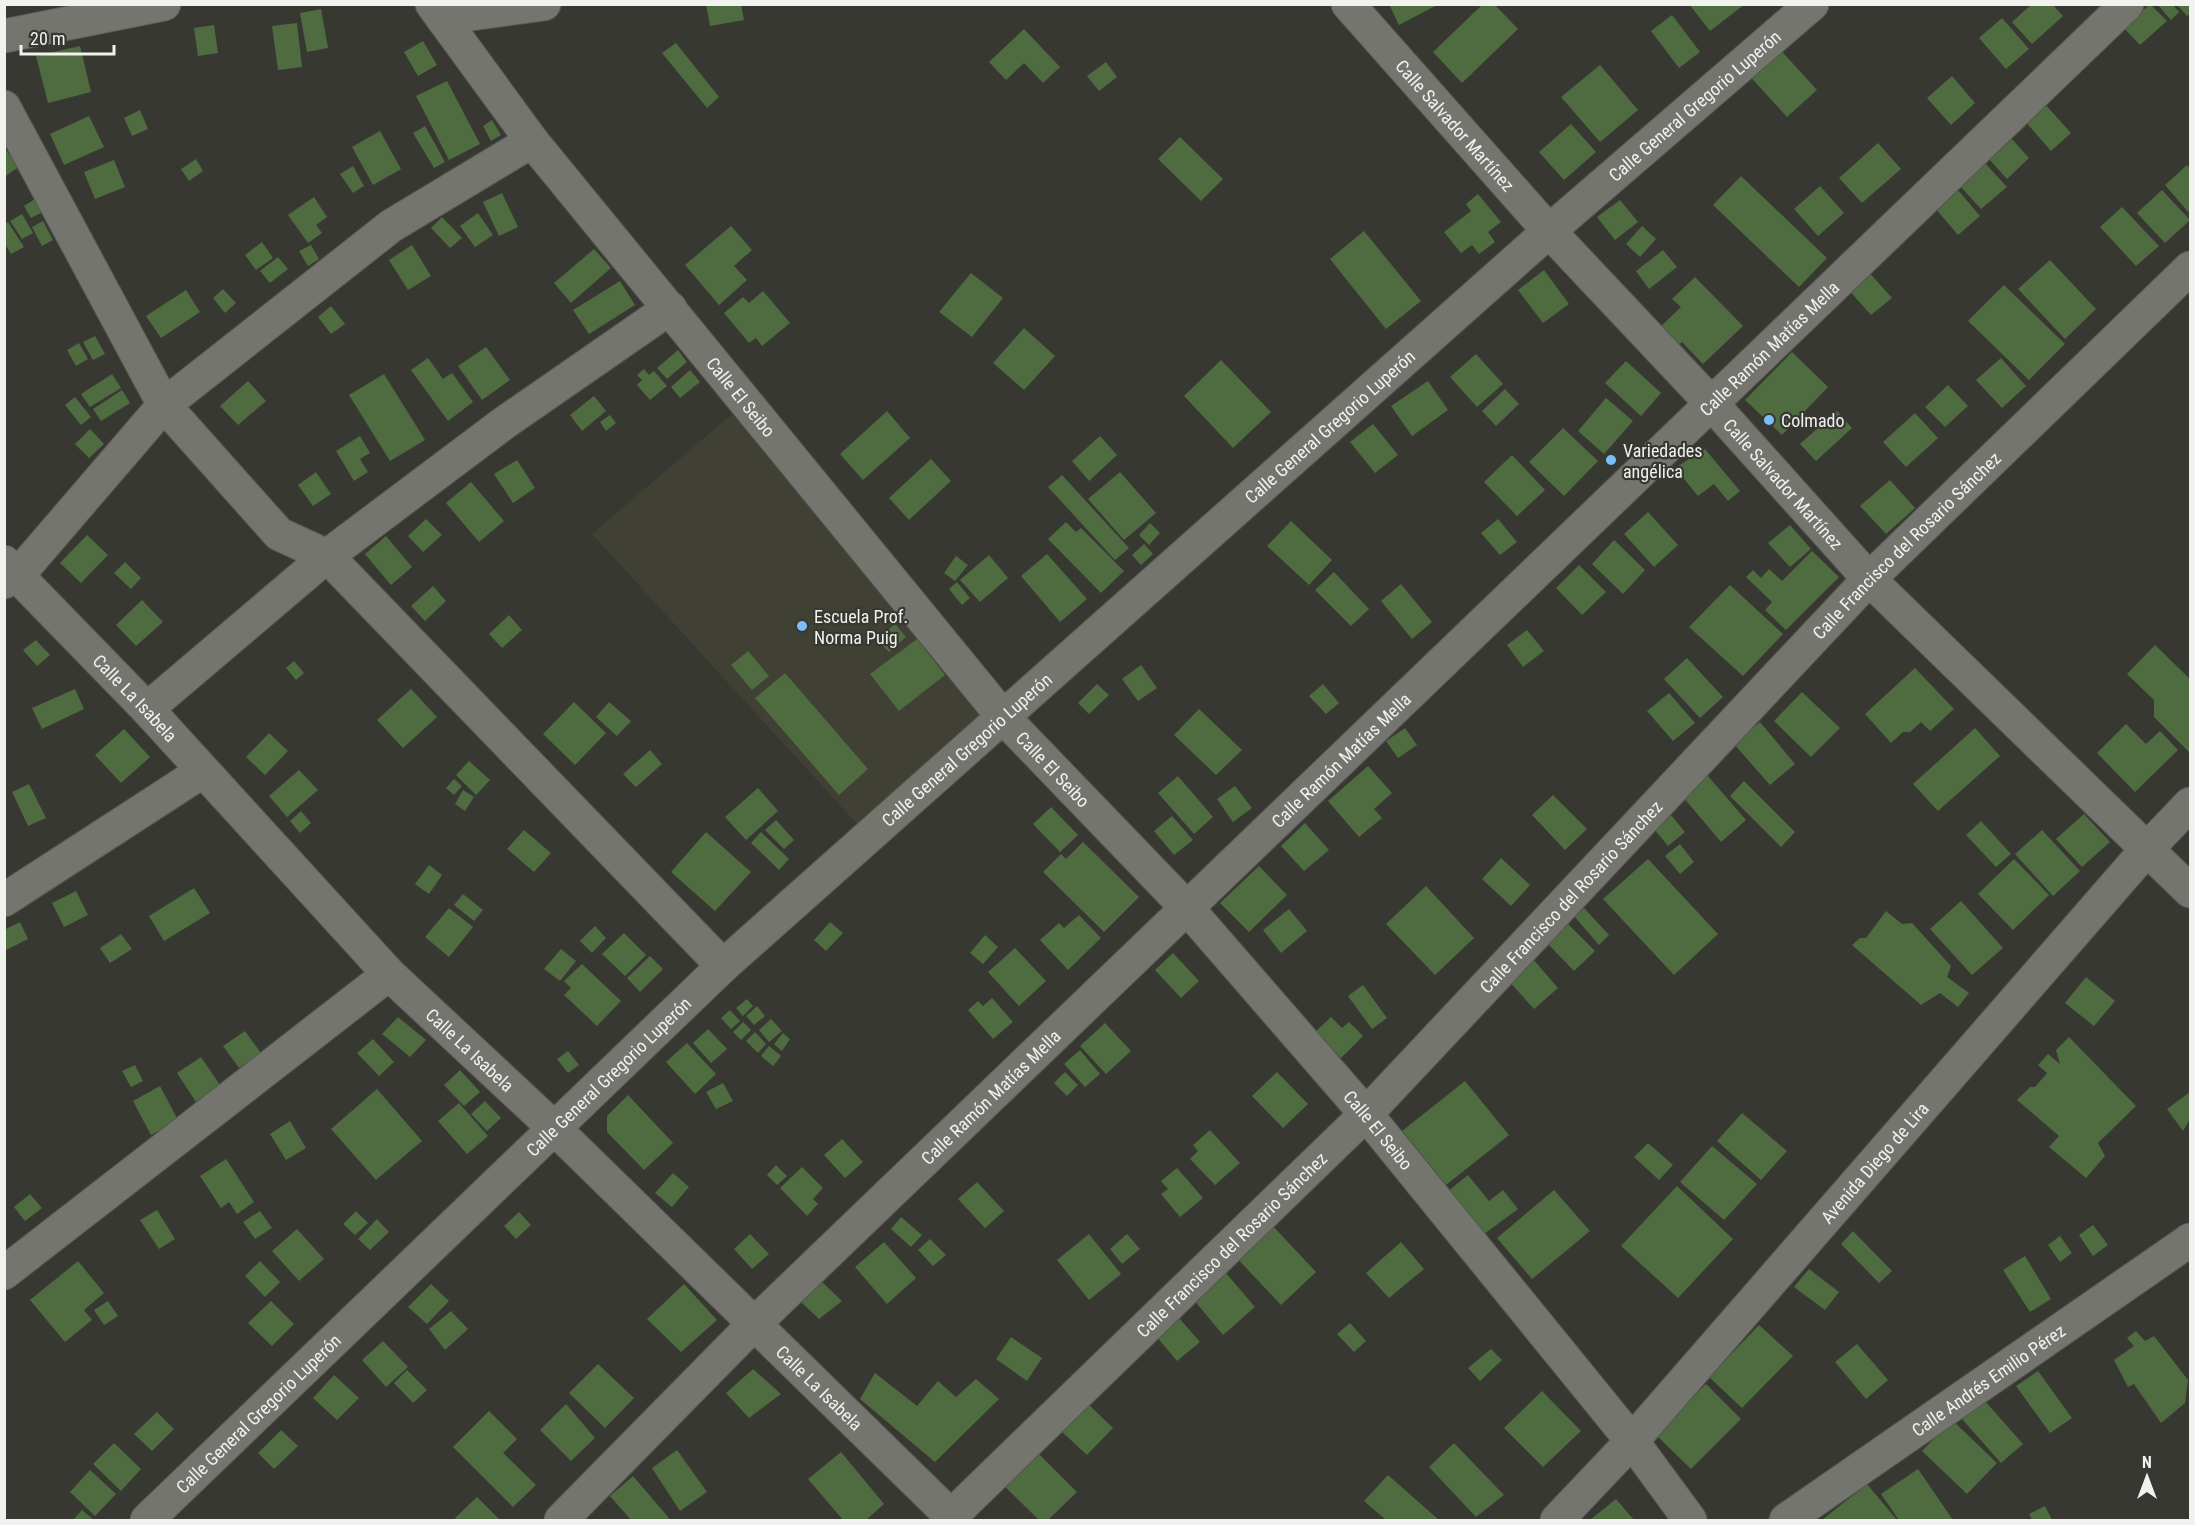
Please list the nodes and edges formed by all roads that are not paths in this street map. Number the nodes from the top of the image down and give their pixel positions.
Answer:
1 (164, 4) edge
2 (544, 4) edge
3 (1348, 4) edge
4 (1812, 4) edge
5 (2127, 4) edge
6 (437, 11) edge
7 (4, 36) edge
8 (4, 107) edge
9 (532, 141) junction
10 (1549, 231) junction
11 (2190, 268) edge
12 (670, 308) junction
13 (1712, 404) junction
14 (164, 405) junction
15 (327, 556) junction
16 (9, 573) edge
17 (1869, 579) junction
18 (147, 709) junction
19 (1004, 718) junction
20 (203, 771) junction
21 (2190, 804) edge
22 (2148, 849) junction
23 (2190, 891) edge
24 (4, 900) edge
25 (1188, 909) junction
26 (723, 966) junction
27 (389, 974) junction
28 (1366, 1114) junction
29 (553, 1127) junction
30 (2190, 1240) edge
31 (4, 1273) edge
32 (753, 1325) junction
33 (1632, 1442) junction
34 (951, 1519) edge
35 (147, 1521) edge
36 (561, 1521) edge
37 (1557, 1521) edge
38 (1690, 1521) edge
39 (1786, 1521) edge

1 - 7 street
2 - 6 street
3 - 10 street, Calle Salvador Martínez
4 - 10 street, Calle General Gregorio Luperón
5 - 13 street, Calle Ramón Matías Mella
6 - 9 street, Calle El Seibo
8 - 14 street
9 - 12 street, Calle El Seibo
9 - 14 street
10 - 13 street, Calle Salvador Martínez
10 - 19 street, Calle General Gregorio Luperón
11 - 17 street, Calle Francisco del Rosario Sánchez
12 - 15 street
12 - 19 street, Calle El Seibo
13 - 17 street, Calle Salvador Martínez
13 - 25 street, Calle Ramón Matías Mella
14 - 15 street
14 - 16 street
15 - 18 street
15 - 26 street
16 - 18 street, Calle La Isabela
17 - 22 street, Calle Salvador Martínez
17 - 28 street, Calle Francisco del Rosario Sánchez
18 - 20 street, Calle La Isabela
19 - 25 street, Calle El Seibo
19 - 26 street, Calle General Gregorio Luperón
20 - 24 street
20 - 27 street, Calle La Isabela
21 - 22 street, Avenida Diego de Lira
22 - 23 street, Calle Salvador Martínez
22 - 33 street, Avenida Diego de Lira
25 - 28 street, Calle El Seibo
25 - 32 street, Calle Ramón Matías Mella
26 - 29 street, Calle General Gregorio Luperón
27 - 29 street, Calle La Isabela
27 - 31 street
28 - 33 street, Calle El Seibo
28 - 34 street, Calle Francisco del Rosario Sánchez
29 - 32 street, Calle La Isabela
29 - 35 street, Calle General Gregorio Luperón
30 - 39 street, Calle Andrés Emilio Pérez
32 - 34 street, Calle La Isabela
32 - 36 street, Calle Ramón Matías Mella
33 - 37 street, Avenida Diego de Lira
33 - 38 street, Calle El Seibo

